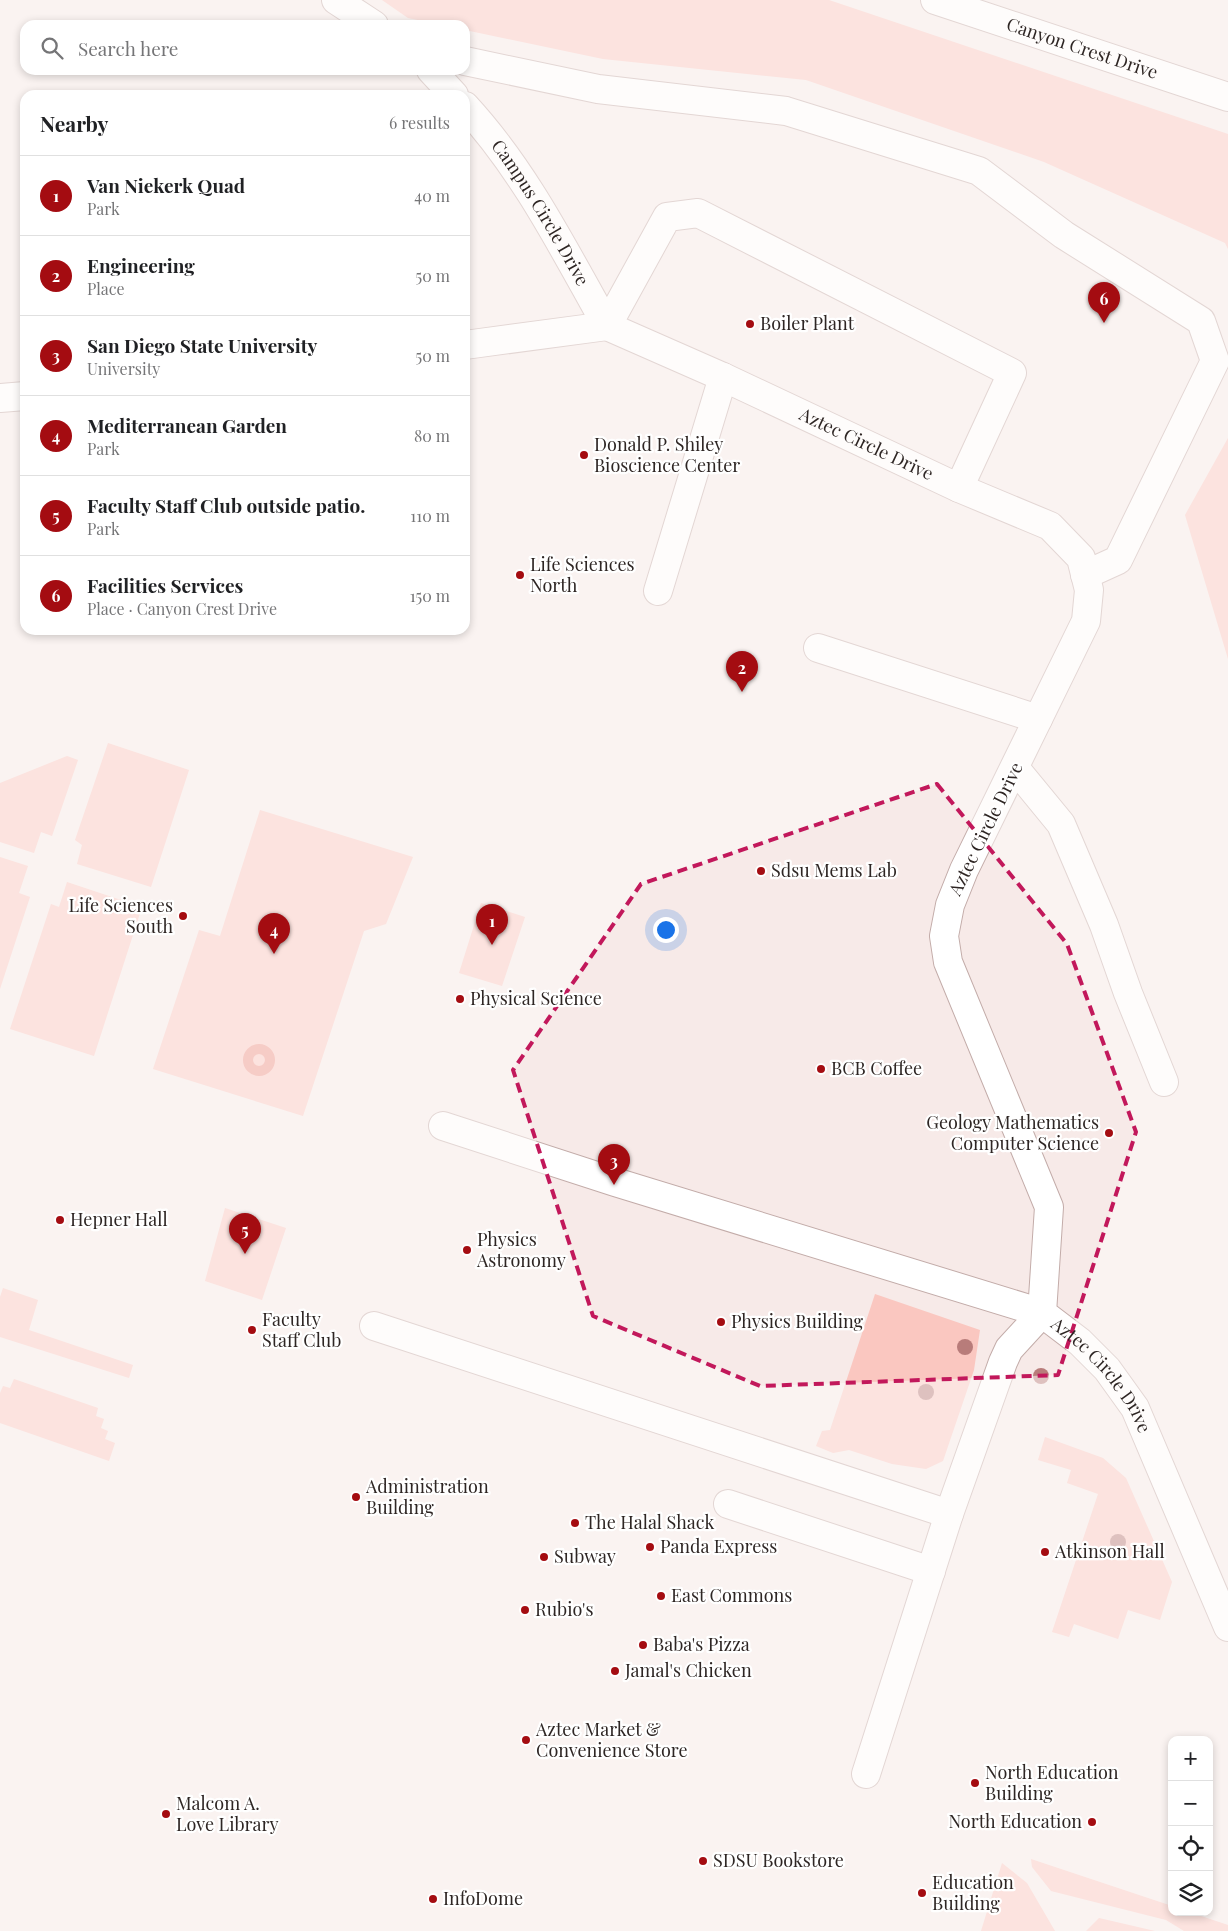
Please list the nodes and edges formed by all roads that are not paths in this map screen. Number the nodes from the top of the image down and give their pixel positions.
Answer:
1 (336, 0) edge
2 (935, 0) edge
3 (366, 20) edge
4 (470, 62) edge
5 (436, 75) edge
6 (449, 90) edge
7 (1228, 97) edge
8 (470, 111) edge
9 (607, 326) junction
10 (470, 344) edge
11 (723, 377) junction
12 (20, 396) edge
13 (0, 398) edge
14 (959, 488) junction
15 (1085, 575) junction
16 (658, 591) dead end
17 (818, 648) dead end
18 (1038, 720) junction
19 (1015, 768) junction
20 (1164, 1082) dead end
21 (443, 1126) dead end
22 (1042, 1312) junction
23 (374, 1326) dead end
24 (728, 1504) dead end
25 (949, 1514) junction
26 (931, 1571) junction
27 (1228, 1627) edge
28 (866, 1774) dead end

1 - 3 street
2 - 7 street, Canyon Crest Drive
4 - 15 street
5 - 6 street
8 - 9 street, Campus Circle Drive
9 - 10 street
9 - 11 street, Aztec Circle Drive
9 - 14 street
11 - 14 street, Aztec Circle Drive
11 - 16 street
12 - 13 street
14 - 15 street, Aztec Circle Drive
15 - 18 street, Aztec Circle Drive
17 - 18 street
18 - 19 street, Aztec Circle Drive
19 - 20 street
19 - 22 street, Aztec Circle Drive
21 - 22 street
22 - 25 street
22 - 27 street, Aztec Circle Drive
23 - 25 street
24 - 26 street
25 - 26 street
26 - 28 street

